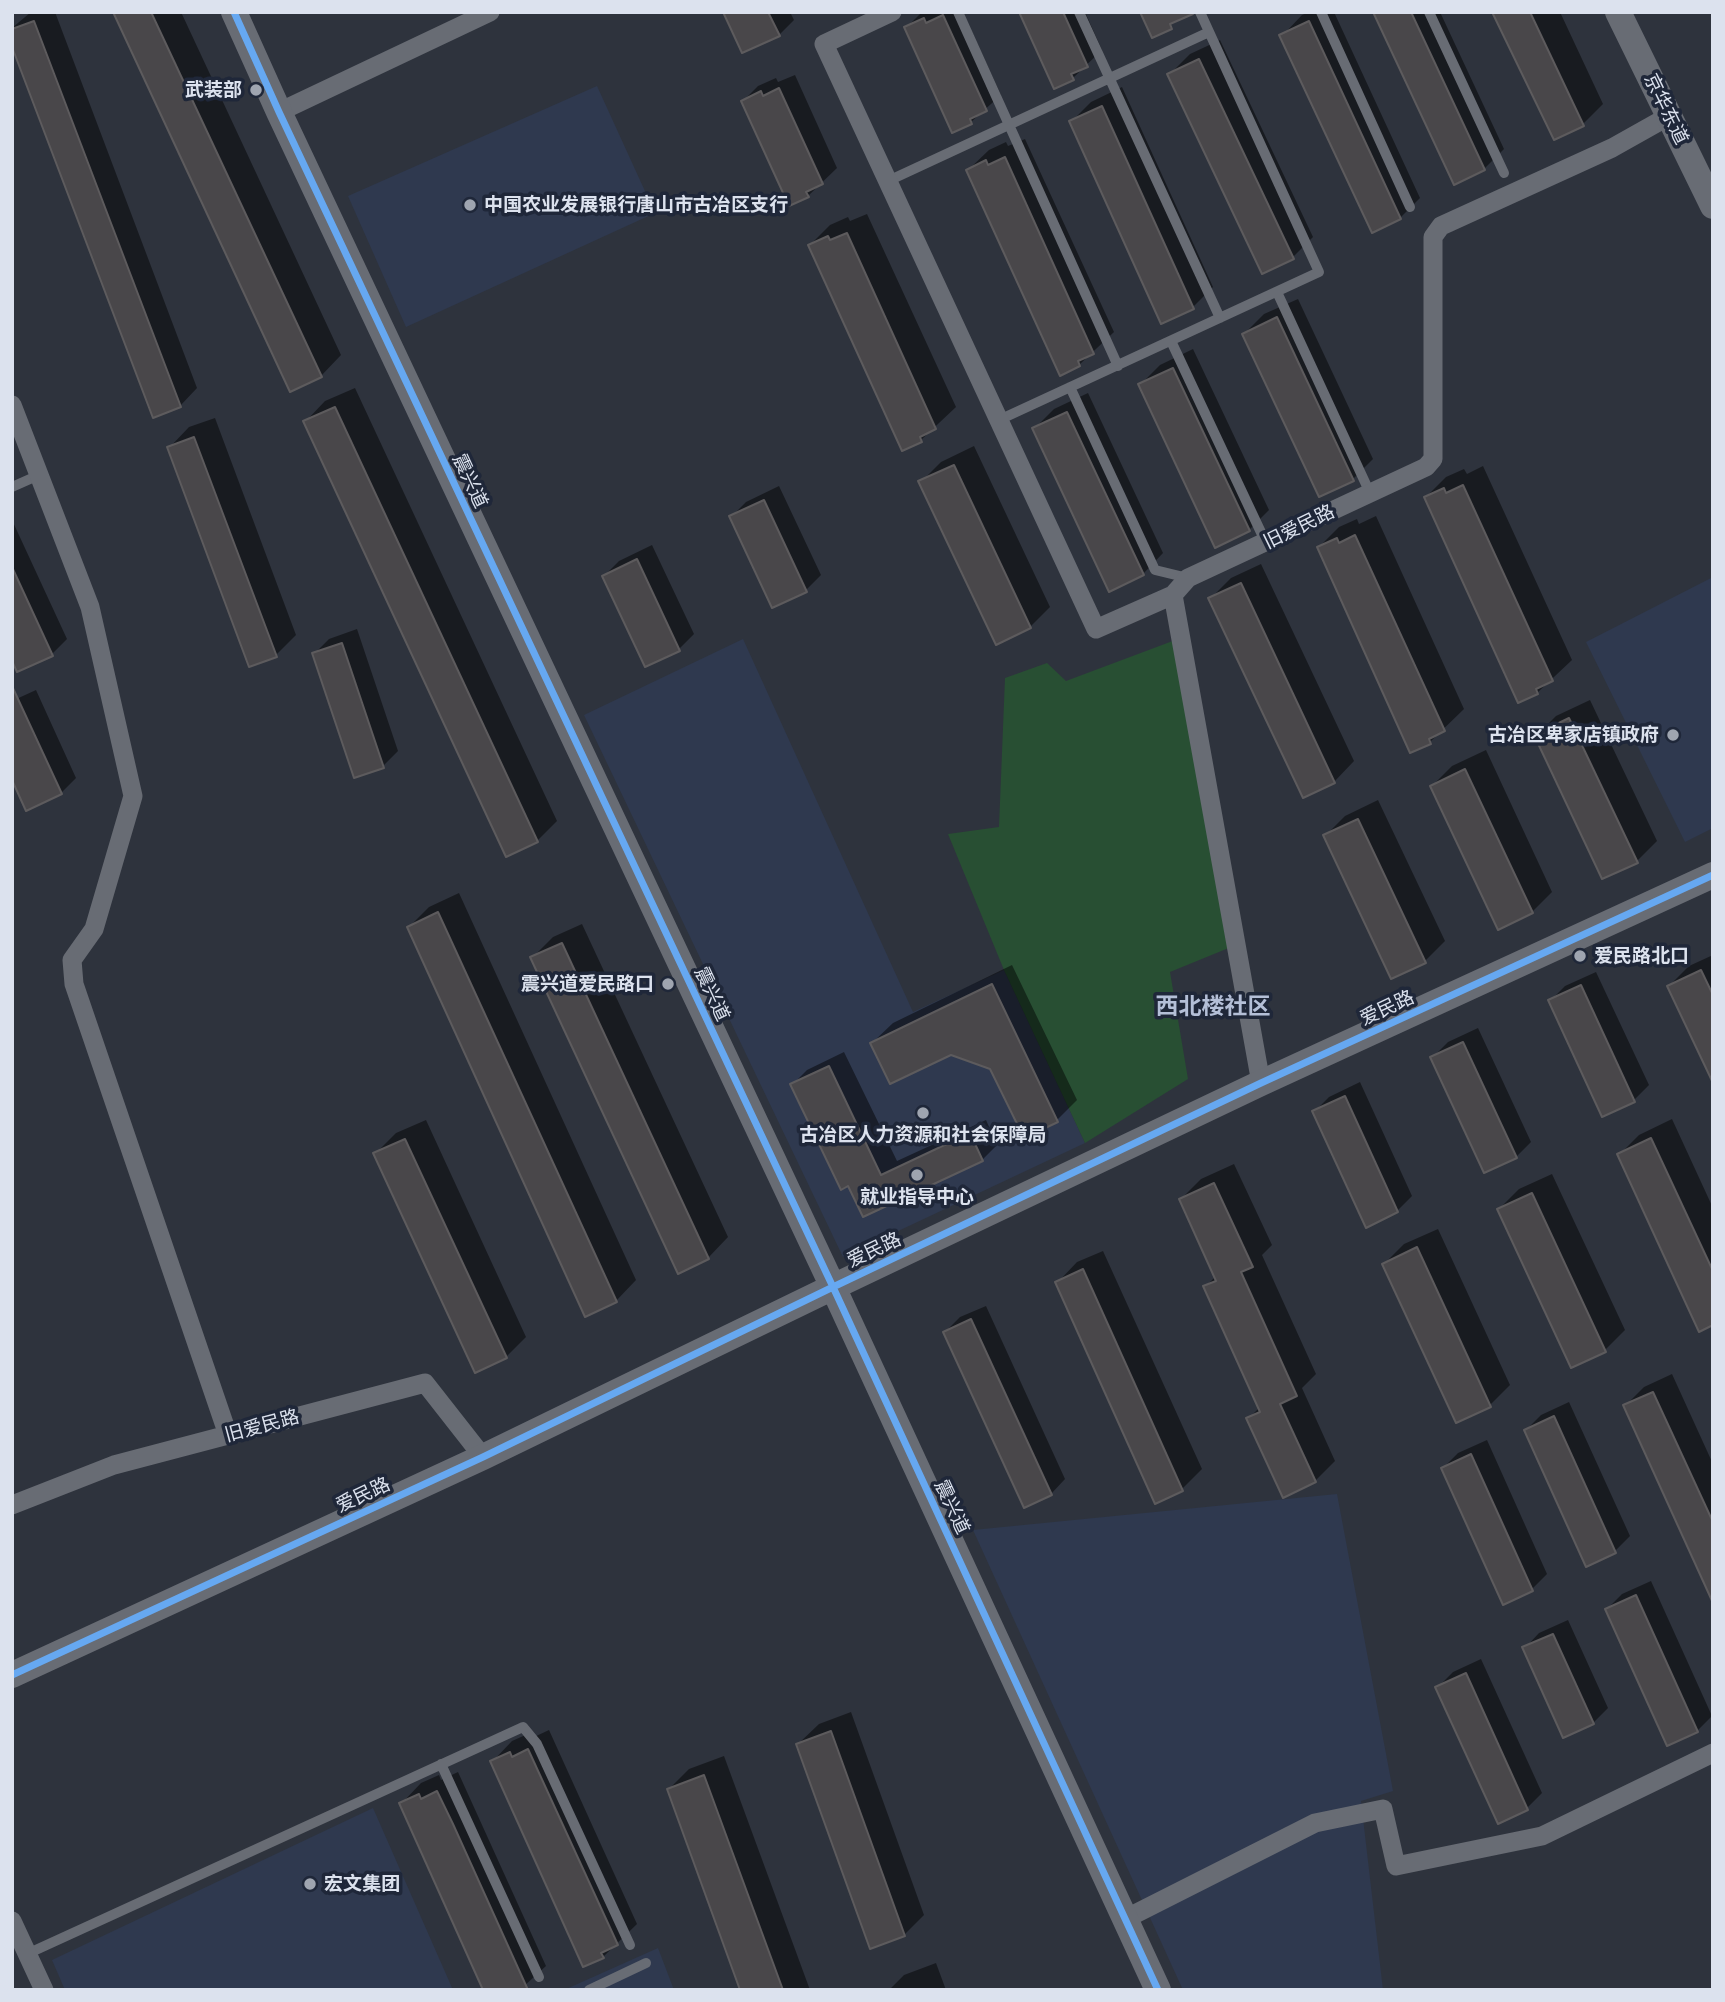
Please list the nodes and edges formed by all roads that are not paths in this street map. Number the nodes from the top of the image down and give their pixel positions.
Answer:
1 (234, 12) edge
2 (490, 12) edge
3 (892, 12) edge
4 (958, 12) edge
5 (1079, 12) edge
6 (1200, 12) edge
7 (1321, 12) edge
8 (1429, 12) edge
9 (1618, 12) edge
10 (1209, 32) junction
11 (1110, 78) junction
12 (279, 112) junction
13 (1669, 116) junction
14 (1009, 125) junction
15 (1504, 173) dead end
16 (888, 181) junction
17 (1713, 206) edge
18 (1409, 207) dead end
19 (1277, 292) junction
20 (1220, 318) junction
21 (1171, 341) junction
22 (1118, 366) junction
23 (1070, 387) junction
24 (12, 405) edge
25 (999, 420) junction
26 (39, 475) junction
27 (12, 487) edge
28 (1370, 493) junction
29 (1266, 543) junction
30 (1188, 578) junction
31 (1173, 595) junction
32 (1713, 875) edge
33 (1261, 1083) junction
34 (833, 1287) junction
35 (228, 1435) junction
36 (482, 1457) junction
37 (12, 1506) edge
38 (12, 1675) edge
39 (1713, 1754) edge
40 (441, 1765) junction
41 (1125, 1919) junction
42 (12, 1922) edge
43 (631, 1945) dead end
44 (27, 1954) junction
45 (646, 1963) dead end
46 (539, 1977) dead end
47 (44, 1990) edge
48 (589, 1990) edge
49 (1158, 1990) edge

1 - 12 street, 震兴道
2 - 12 street
3 - 16 street
4 - 14 lane
5 - 11 lane
6 - 10 lane
7 - 18 lane
8 - 15 lane
9 - 13 street, 京华东道
10 - 11 lane
10 - 19 lane
11 - 14 lane
11 - 20 lane
12 - 34 street, 震兴道
13 - 17 street, 京华东道
13 - 28 street, 旧爱民路
14 - 16 lane
14 - 22 lane
16 - 25 street
19 - 20 lane
19 - 28 lane
20 - 21 lane
21 - 22 lane
21 - 29 lane
22 - 23 lane
23 - 25 lane
23 - 30 lane
24 - 26 street
25 - 31 street
26 - 27 lane
26 - 35 street
28 - 29 street, 旧爱民路
29 - 30 street, 旧爱民路
30 - 31 street, 旧爱民路
31 - 33 street
32 - 33 street, 爱民路
33 - 34 street, 爱民路
34 - 36 street, 爱民路
34 - 41 street, 震兴道
35 - 36 street, 旧爱民路
35 - 37 street, 旧爱民路
36 - 38 street, 爱民路
39 - 41 street
40 - 43 lane
40 - 44 lane
40 - 46 lane
41 - 49 street, 震兴道
42 - 44 street
44 - 47 street
45 - 48 lane

